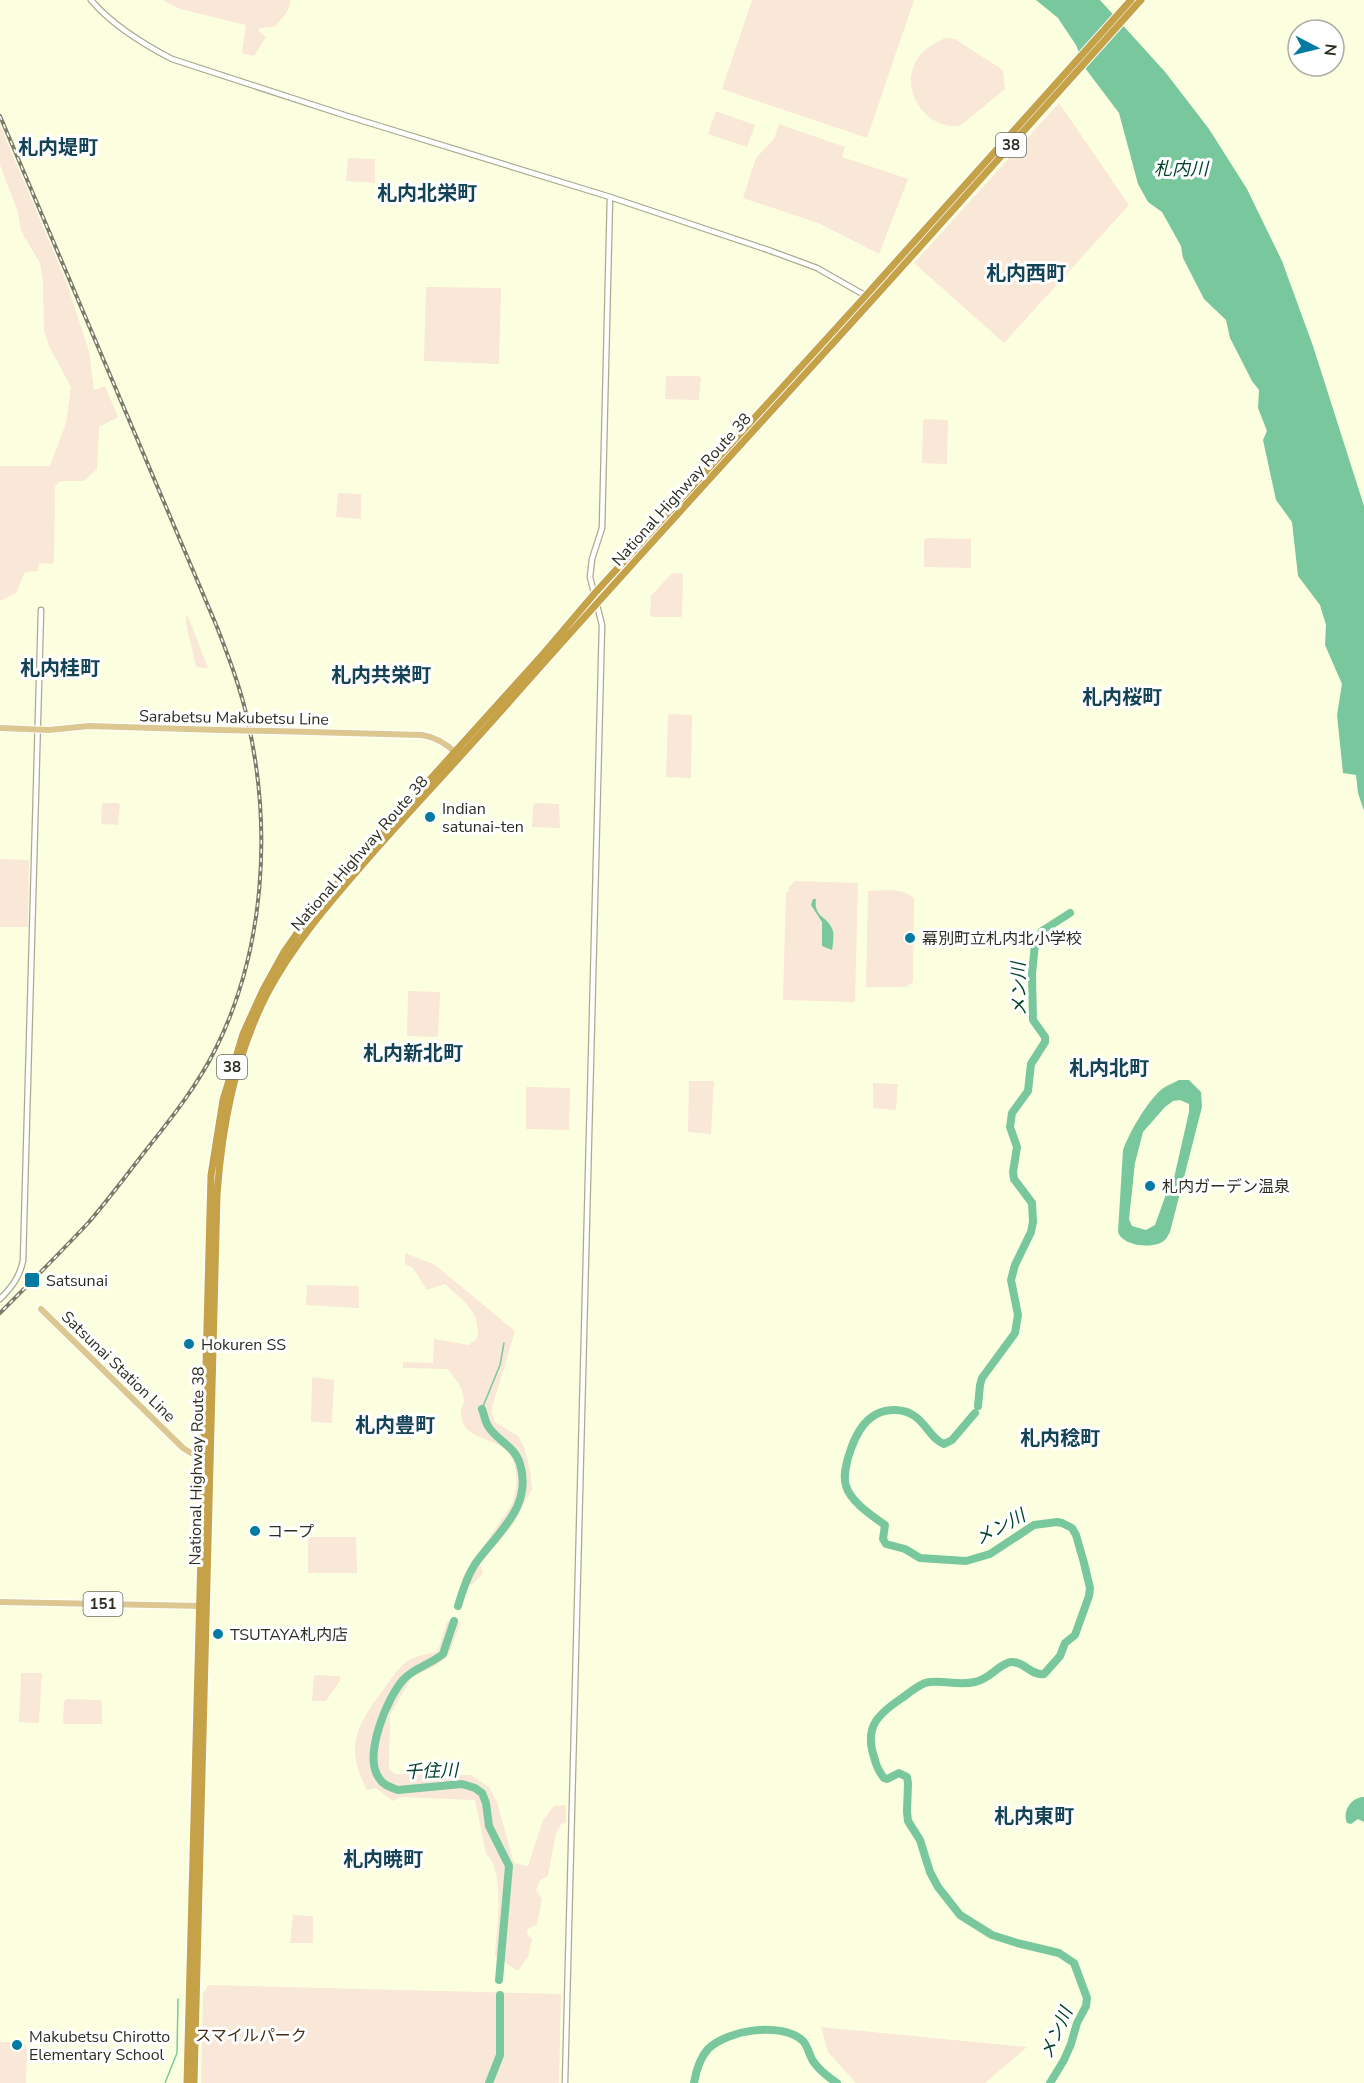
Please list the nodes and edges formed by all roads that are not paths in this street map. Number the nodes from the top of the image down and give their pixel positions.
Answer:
1 (91, 0) edge
2 (1131, 0) edge
3 (1141, 0) edge
4 (610, 197) junction
5 (878, 288) junction
6 (869, 298) junction
7 (596, 597) junction
8 (41, 610) dead end
9 (0, 728) edge
10 (38, 729) junction
11 (457, 754) junction
12 (0, 1299) edge
13 (41, 1309) dead end
14 (207, 1454) junction
15 (0, 1602) edge
16 (203, 1606) junction
17 (187, 2083) edge
18 (194, 2083) edge
19 (565, 2083) edge

1 - 4 street
2 - 5 highway, National Highway Route 38 / 38
3 - 5 highway, National Highway Route 38 / 38
4 - 6 street
4 - 7 street
5 - 6 highway, National Highway Route 38 / 38
6 - 7 highway, National Highway Route 38 / 38
7 - 11 highway, National Highway Route 38 / 38
7 - 19 street
8 - 10 street
9 - 10 main road, Sarabetsu Makubetsu Line
10 - 11 main road, Sarabetsu Makubetsu Line, bridge
10 - 12 street
11 - 14 highway, National Highway Route 38 / 38
13 - 14 main road, Satsunai Station Line
14 - 16 highway, National Highway Route 38 / 38
15 - 16 main road, 151
16 - 17 highway, National Highway Route 38 / 38
16 - 18 highway, National Highway Route 38 / 38

